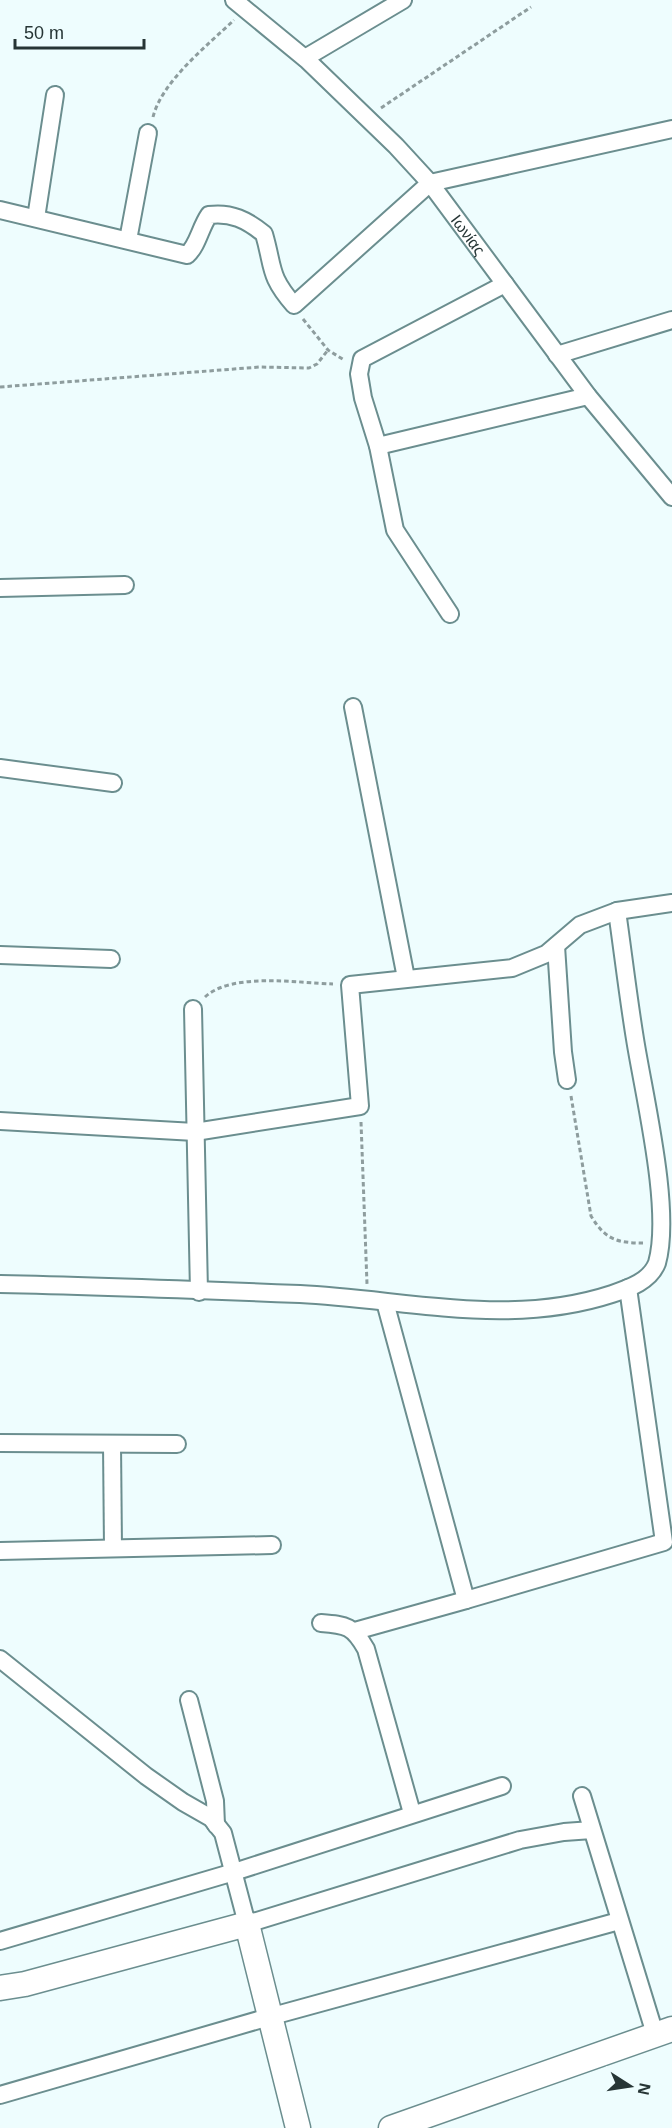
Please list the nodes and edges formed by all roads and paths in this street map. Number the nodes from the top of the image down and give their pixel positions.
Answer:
1 (403, 0) edge
2 (240, 5) edge
3 (531, 7) dead end
4 (305, 58) junction
5 (55, 95) dead end
6 (369, 120) junction
7 (672, 129) edge
8 (148, 134) joint
9 (430, 183) junction
10 (0, 210) edge
11 (36, 218) junction
12 (128, 240) junction
13 (505, 284) junction
14 (294, 305) junction
15 (672, 320) edge
16 (328, 350) junction
17 (557, 355) junction
18 (361, 365) junction
19 (0, 387) edge
20 (588, 396) junction
21 (378, 446) junction
22 (672, 497) edge
23 (125, 585) dead end
24 (0, 588) edge
25 (450, 614) dead end
26 (353, 707) dead end
27 (0, 768) edge
28 (113, 783) dead end
29 (672, 903) edge
30 (617, 911) junction
31 (556, 946) junction
32 (0, 955) edge
33 (111, 959) dead end
34 (406, 978) junction
35 (350, 985) junction
36 (194, 1009) joint
37 (567, 1080) joint
38 (360, 1106) junction
39 (0, 1121) edge
40 (195, 1132) junction
41 (667, 1243) edge
42 (0, 1284) edge
43 (628, 1288) junction
44 (199, 1292) junction
45 (368, 1300) junction
46 (385, 1302) junction
47 (0, 1443) edge
48 (112, 1444) junction
49 (177, 1444) dead end
50 (668, 1541) edge
51 (272, 1545) dead end
52 (113, 1548) junction
53 (0, 1551) edge
54 (466, 1600) junction
55 (321, 1623) dead end
56 (355, 1630) junction
57 (0, 1659) edge
58 (189, 1700) dead end
59 (502, 1786) dead end
60 (582, 1796) dead end
61 (412, 1813) junction
62 (216, 1825) junction
63 (592, 1830) junction
64 (234, 1872) junction
65 (619, 1921) junction
66 (247, 1924) junction
67 (0, 1941) edge
68 (0, 1988) edge
69 (269, 2017) junction
70 (664, 2031) edge
71 (0, 2095) edge
72 (298, 2128) edge
73 (391, 2128) edge

1 - 4 street
2 - 4 street, Ιωνίας
2 - 8 path
3 - 6 path
4 - 6 street, Ιωνίας
5 - 11 street
6 - 9 street, Ιωνίας
7 - 9 street
8 - 12 street
9 - 13 street, Ιωνίας
9 - 14 street
10 - 11 street
11 - 12 street
12 - 14 street
13 - 17 street, Ιωνίας
13 - 18 street
14 - 16 path
15 - 17 street
16 - 18 path
16 - 19 path
17 - 20 street, Ιωνίας
18 - 21 street
20 - 21 street
20 - 22 street, Ιωνίας
21 - 25 street
23 - 24 street
26 - 34 street
27 - 28 street
29 - 30 street
30 - 31 street
30 - 41 street
31 - 34 street
31 - 37 street
32 - 33 street
34 - 35 street
35 - 36 path
35 - 38 street
36 - 40 street
37 - 41 path
38 - 40 street
38 - 45 path
39 - 40 street
40 - 44 street
41 - 43 street
42 - 44 street
43 - 46 street
43 - 50 street
44 - 45 street
45 - 46 street
46 - 54 street
47 - 48 street
48 - 49 street
48 - 52 street
50 - 54 street
51 - 52 street
52 - 53 street
54 - 56 street
55 - 56 street
56 - 61 street
57 - 62 street
58 - 62 street
59 - 61 street
60 - 63 street
61 - 64 street
62 - 64 street
63 - 65 street
63 - 66 street
64 - 66 street
64 - 67 street
65 - 69 street
65 - 70 street
66 - 68 street
66 - 69 street
69 - 71 street
69 - 72 street
70 - 73 street

